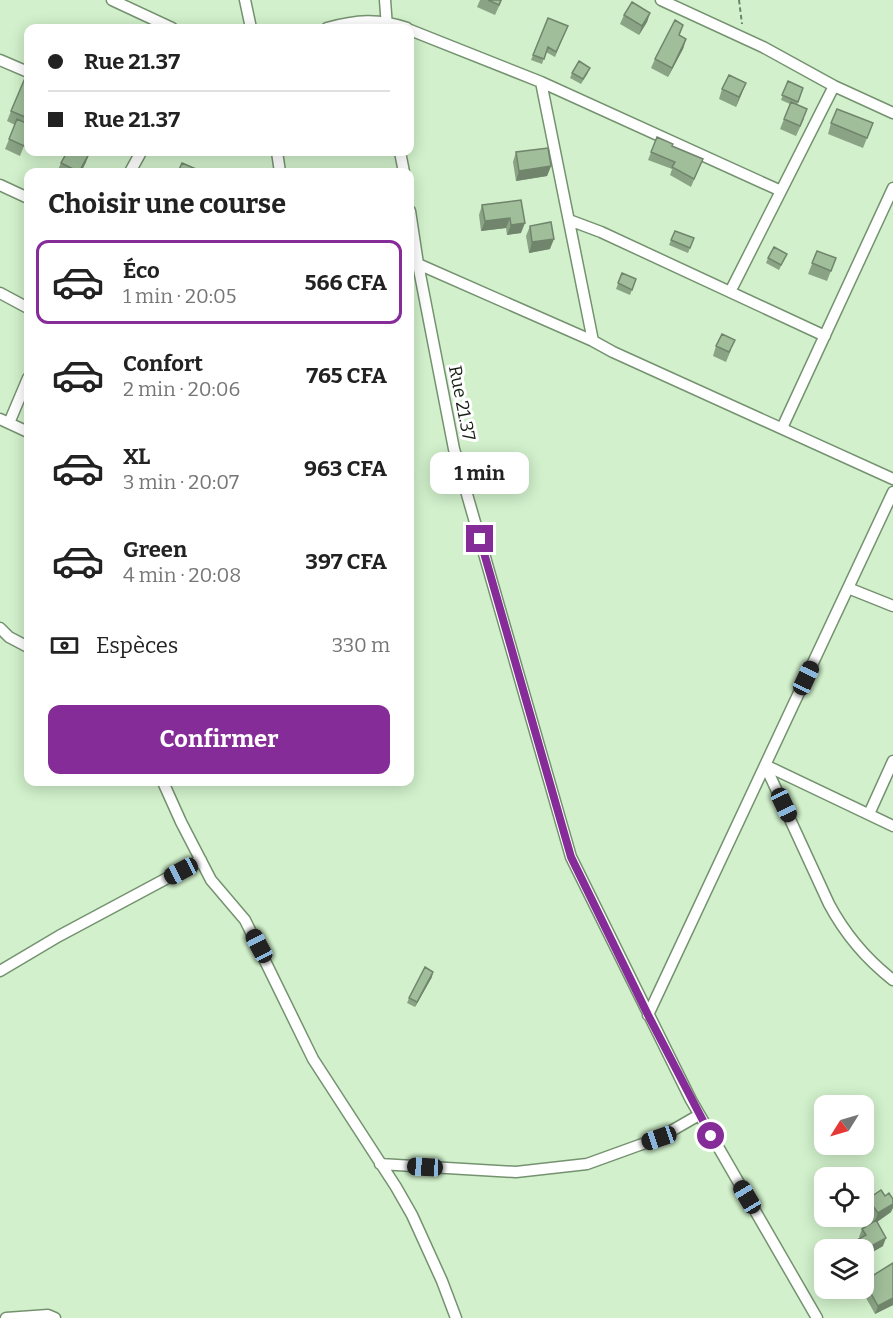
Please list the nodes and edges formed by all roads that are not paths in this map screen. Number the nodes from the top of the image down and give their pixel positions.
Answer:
1 (112, 0) edge
2 (245, 0) edge
3 (384, 0) edge
4 (661, 0) edge
5 (163, 24) edge
6 (251, 24) edge
7 (346, 24) edge
8 (380, 24) edge
9 (387, 24) edge
10 (414, 31) edge
11 (0, 60) edge
12 (24, 70) edge
13 (541, 82) junction
14 (834, 86) junction
15 (893, 113) edge
16 (0, 185) edge
17 (893, 188) edge
18 (781, 191) junction
19 (24, 196) edge
20 (569, 220) junction
21 (414, 238) edge
22 (418, 264) junction
23 (730, 292) junction
24 (0, 293) edge
25 (24, 306) edge
26 (825, 336) junction
27 (593, 341) junction
28 (24, 385) edge
29 (3, 421) edge
30 (782, 428) junction
31 (24, 430) edge
32 (893, 479) edge
33 (893, 492) edge
34 (848, 588) junction
35 (893, 606) edge
36 (0, 628) edge
37 (24, 645) edge
38 (893, 761) edge
39 (765, 765) junction
40 (165, 786) edge
41 (869, 814) junction
42 (893, 826) edge
43 (201, 860) junction
44 (0, 970) edge
45 (893, 980) edge
46 (648, 1015) junction
47 (699, 1115) junction
48 (380, 1164) junction
49 (6, 1318) edge
50 (55, 1318) edge
51 (456, 1318) edge
52 (817, 1318) edge

1 - 5 street
2 - 6 street
3 - 9 street
4 - 14 street
7 - 8 street
10 - 13 street
11 - 12 street
13 - 18 street
13 - 20 street
14 - 15 street
14 - 18 street
16 - 19 street
17 - 26 street
18 - 23 street
20 - 23 street
20 - 27 street
21 - 22 street, Rue 21.37
22 - 27 street
22 - 46 street, Rue 21.37
23 - 26 street
24 - 25 street
26 - 30 street
27 - 30 street
28 - 29 street
29 - 31 street
30 - 32 street
33 - 34 street
34 - 35 street
34 - 39 street
36 - 37 street
38 - 41 street
39 - 41 street
39 - 45 street
39 - 46 street
40 - 43 street
41 - 42 street
43 - 44 street
43 - 48 street
46 - 47 street, Rue 21.37
47 - 48 street
47 - 52 street, Rue 21.37
48 - 51 street
49 - 50 street

